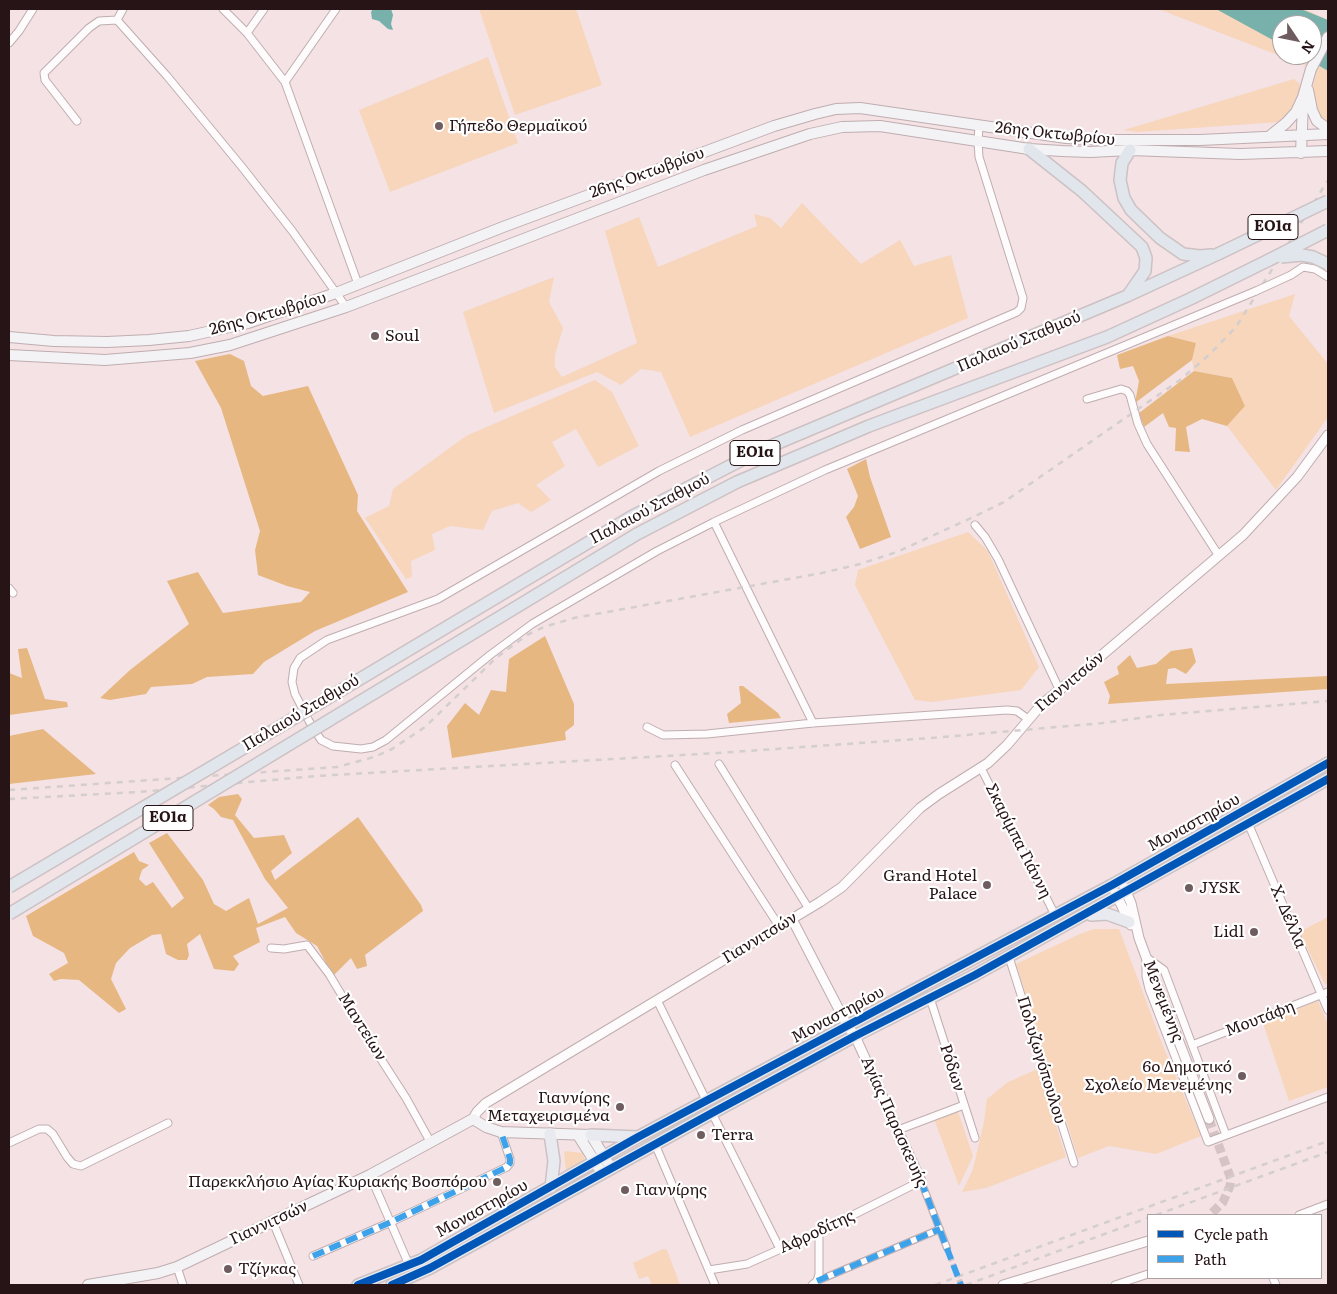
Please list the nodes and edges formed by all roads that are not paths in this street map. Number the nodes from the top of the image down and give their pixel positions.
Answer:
1 (33, 9) edge
2 (123, 9) edge
3 (223, 9) edge
4 (264, 9) edge
5 (336, 9) edge
6 (117, 20) junction
7 (247, 33) junction
8 (1328, 37) edge
9 (9, 43) edge
10 (1308, 81) junction
11 (285, 82) junction
12 (1303, 97) junction
13 (77, 121) dead end
14 (979, 126) junction
15 (1328, 129) edge
16 (1302, 134) junction
17 (1328, 134) edge
18 (1269, 136) junction
19 (978, 141) junction
20 (1029, 148) junction
21 (1130, 150) junction
22 (1328, 151) edge
23 (1302, 153) junction
24 (1328, 201) edge
25 (1328, 230) edge
26 (1218, 254) junction
27 (1269, 260) junction
28 (1328, 264) edge
29 (1328, 277) edge
30 (358, 284) junction
31 (336, 294) junction
32 (1128, 296) junction
33 (346, 307) junction
34 (9, 336) edge
35 (9, 354) edge
36 (1087, 399) dead end
37 (1328, 435) edge
38 (714, 522) junction
39 (975, 525) dead end
40 (1220, 556) junction
41 (1060, 689) junction
42 (1028, 719) junction
43 (813, 723) junction
44 (647, 727) dead end
45 (1328, 763) edge
46 (719, 764) dead end
47 (675, 765) dead end
48 (981, 768) junction
49 (1328, 779) edge
50 (1248, 824) junction
51 (1117, 882) junction
52 (9, 887) edge
53 (1122, 895) junction
54 (809, 909) junction
55 (9, 914) edge
56 (1055, 915) junction
57 (1082, 917) junction
58 (792, 919) junction
59 (1129, 922) junction
60 (779, 926) junction
61 (1139, 938) junction
62 (271, 948) dead end
63 (1009, 957) junction
64 (1146, 958) junction
65 (1325, 993) edge
66 (930, 998) junction
67 (657, 1000) junction
68 (1328, 1010) edge
69 (847, 1025) junction
70 (855, 1036) junction
71 (1192, 1045) junction
72 (1328, 1097) edge
73 (706, 1100) junction
74 (964, 1105) junction
75 (712, 1113) junction
76 (473, 1119) junction
77 (1209, 1119) tunnel mouth
78 (168, 1122) dead end
79 (898, 1130) junction
80 (500, 1132) junction
81 (550, 1134) junction
82 (578, 1135) junction
83 (591, 1135) junction
84 (1226, 1135) junction
85 (638, 1137) junction
86 (974, 1138) dead end
87 (9, 1142) edge
88 (431, 1144) junction
89 (655, 1144) junction
90 (600, 1159) junction
91 (1074, 1163) dead end
92 (606, 1170) junction
93 (370, 1175) junction
94 (921, 1181) junction
95 (551, 1187) junction
96 (1328, 1204) edge
97 (1303, 1214) edge
98 (273, 1222) junction
99 (392, 1222) junction
100 (940, 1229) junction
101 (819, 1232) junction
102 (1147, 1240) edge
103 (948, 1248) tunnel mouth
104 (780, 1249) junction
105 (314, 1256) dead end
106 (409, 1265) junction
107 (178, 1267) junction
108 (709, 1270) junction
109 (1147, 1274) edge
110 (412, 1281) edge
111 (814, 1283) edge
112 (88, 1285) edge
113 (183, 1285) edge
114 (299, 1285) edge
115 (358, 1285) edge
116 (392, 1285) edge
117 (715, 1285) edge
118 (1003, 1285) edge
119 (1115, 1285) edge

1 - 9 street
2 - 6 street
3 - 7 street
4 - 7 street
5 - 11 street
6 - 13 street
6 - 31 street
7 - 11 street
8 - 10 main road
10 - 12 main road
10 - 15 main road
11 - 30 street
12 - 16 main road
12 - 18 main road
14 - 18 main road, 26ης Οκτωβρίου
14 - 19 street
14 - 30 main road, 26ης Οκτωβρίου
16 - 17 main road, 26ης Οκτωβρίου
16 - 18 main road, 26ης Οκτωβρίου
16 - 23 main road
19 - 20 main road, 26ης Οκτωβρίου
19 - 33 main road, 26ης Οκτωβρίου
19 - 38 street
20 - 21 main road, 26ης Οκτωβρίου
20 - 32 highway
21 - 23 main road, 26ης Οκτωβρίου
21 - 26 highway
22 - 23 main road, 26ης Οκτωβρίου
24 - 26 highway, Παλαιού Σταθμού / ΕΟ1α, bridge
25 - 27 highway, ΕΟ1α, bridge
26 - 32 highway, Παλαιού Σταθμού / ΕΟ1α
27 - 28 highway, bridge
27 - 55 highway, Παλαιού Σταθμού / ΕΟ1α, bridge
29 - 38 street, bridge
30 - 31 main road, 26ης Οκτωβρίου
31 - 33 street
31 - 34 main road, 26ης Οκτωβρίου
32 - 52 highway, Παλαιού Σταθμού / ΕΟ1α, bridge
33 - 35 main road, 26ης Οκτωβρίου
36 - 40 street
37 - 40 street, Γιαννιτσών
38 - 43 street
39 - 41 street
40 - 41 street, Γιαννιτσών
41 - 42 street, Γιαννιτσών
42 - 43 street
42 - 48 street, Γιαννιτσών
43 - 44 street
45 - 51 main road, Μοναστηρίου
46 - 54 street
47 - 60 street
48 - 54 street, Γιαννιτσών
48 - 56 street, Σκαρίμπα Γιάννη
49 - 50 main road, Μοναστηρίου
50 - 53 main road, Μοναστηρίου
50 - 65 street, Χ. Δέλλα
51 - 53 street, Μενεμένης
51 - 56 main road, Μοναστηρίου
53 - 57 main road, Μοναστηρίου
53 - 59 street, Μενεμένης
53 - 61 street, Μενεμένης
54 - 58 street, Γιαννιτσών
56 - 69 main road, Μοναστηρίου
57 - 59 main road
57 - 63 main road, Μοναστηρίου
58 - 60 street, Γιαννιτσών
58 - 69 street, Αγίας Παρασκευής
59 - 61 street, Μενεμένης
60 - 67 street, Γιαννιτσών
61 - 64 street, Μενεμένης
62 - 88 street, Μαντείων
63 - 66 main road, Μοναστηρίου
63 - 91 street, Πολυζωγόπουλου
64 - 71 street
64 - 77 street, Μενεμένης
64 - 84 street
65 - 68 street, Χ. Δέλλα
65 - 71 street, Μουτάφη
66 - 70 main road, Μοναστηρίου
66 - 74 street, Ρόδων
67 - 73 street
67 - 76 street, Γιαννιτσών
69 - 70 street, Αγίας Παρασκευής
69 - 73 main road, Μοναστηρίου
70 - 75 main road, Μοναστηρίου
70 - 79 street, Αγίας Παρασκευής
71 - 84 street
72 - 84 street
73 - 85 main road, Μοναστηρίου
74 - 79 street
74 - 86 street, Ρόδων
75 - 89 main road, Μοναστηρίου
75 - 104 street
76 - 80 main road
76 - 88 main road, Γιαννιτσών
78 - 87 street
79 - 94 street, Αγίας Παρασκευής
80 - 81 main road
80 - 99 street
81 - 82 main road
81 - 95 main road
82 - 83 main road
82 - 90 main road
83 - 85 main road
83 - 90 main road
85 - 90 main road, Μοναστηρίου
88 - 93 main road, Γιαννιτσών
89 - 92 main road, Μοναστηρίου
89 - 108 street
90 - 92 main road
90 - 95 main road, Μοναστηρίου
92 - 110 main road, Μοναστηρίου
93 - 98 main road, Γιαννιτσών
93 - 99 street
94 - 100 street, Αγίας Παρασκευής
94 - 101 street, Αφροδίτης
95 - 106 main road, Μοναστηρίου
96 - 97 street
98 - 107 main road, Γιαννιτσών
98 - 114 street
99 - 105 street
99 - 106 street
100 - 103 street, Αγίας Παρασκευής
100 - 111 street
101 - 104 street, Αφροδίτης
101 - 111 street
102 - 118 street
104 - 108 street, Αφροδίτης
106 - 115 main road, Μοναστηρίου
107 - 112 main road, Γιαννιτσών
107 - 113 street
108 - 117 street
109 - 119 street
110 - 116 main road, Μοναστηρίου

